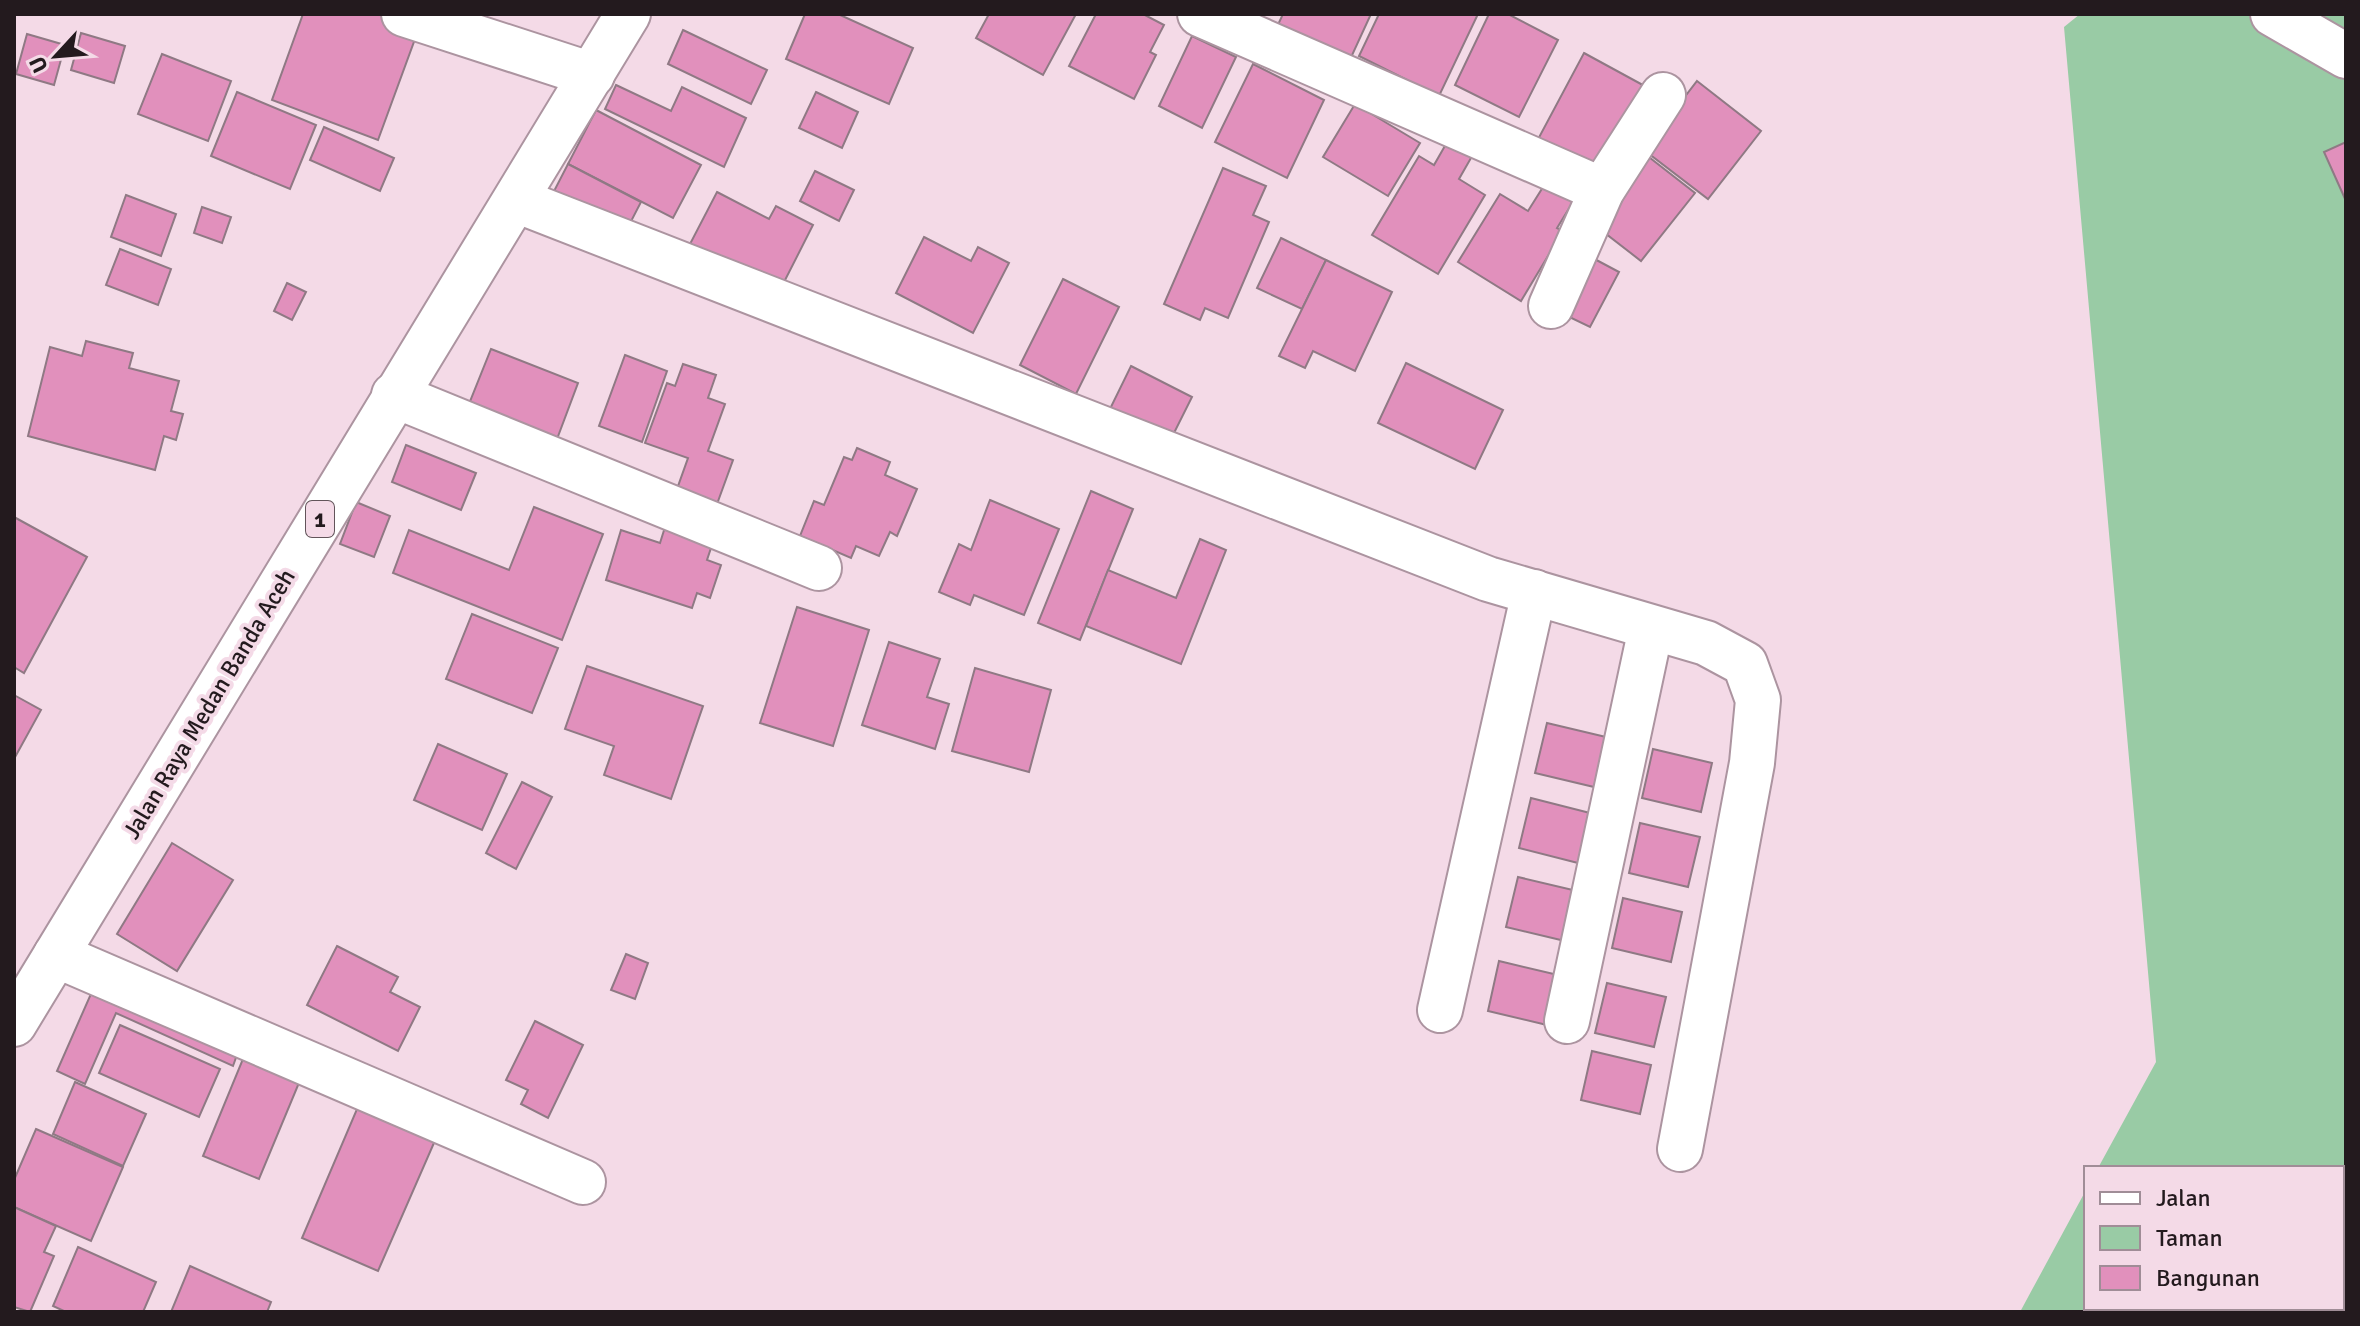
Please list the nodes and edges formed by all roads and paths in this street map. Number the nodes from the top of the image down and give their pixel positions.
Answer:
1 (404, 14) edge
2 (628, 14) edge
3 (1200, 14) edge
4 (2273, 14) edge
5 (2346, 56) edge
6 (592, 75) junction
7 (1663, 95) dead end
8 (1602, 190) junction
9 (516, 200) junction
10 (1551, 306) dead end
11 (394, 395) junction
12 (819, 568) dead end
13 (1534, 592) junction
14 (1651, 628) junction
15 (56, 955) junction
16 (1440, 1010) dead end
17 (1567, 1021) dead end
18 (14, 1024) edge
19 (1680, 1149) dead end
20 (583, 1182) dead end

1 - 6 main road
2 - 6 main road, Jalan Raya Medan Banda Aceh / 1
3 - 8 main road
4 - 5 main road
6 - 9 main road, Jalan Raya Medan Banda Aceh / 1
7 - 8 main road
8 - 10 main road
9 - 11 main road, Jalan Raya Medan Banda Aceh / 1
9 - 13 main road
11 - 12 main road
11 - 15 main road, Jalan Raya Medan Banda Aceh / 1
13 - 14 main road
13 - 16 main road
14 - 17 main road
14 - 19 main road
15 - 18 main road, Jalan Raya Medan Banda Aceh / 1
15 - 20 main road

